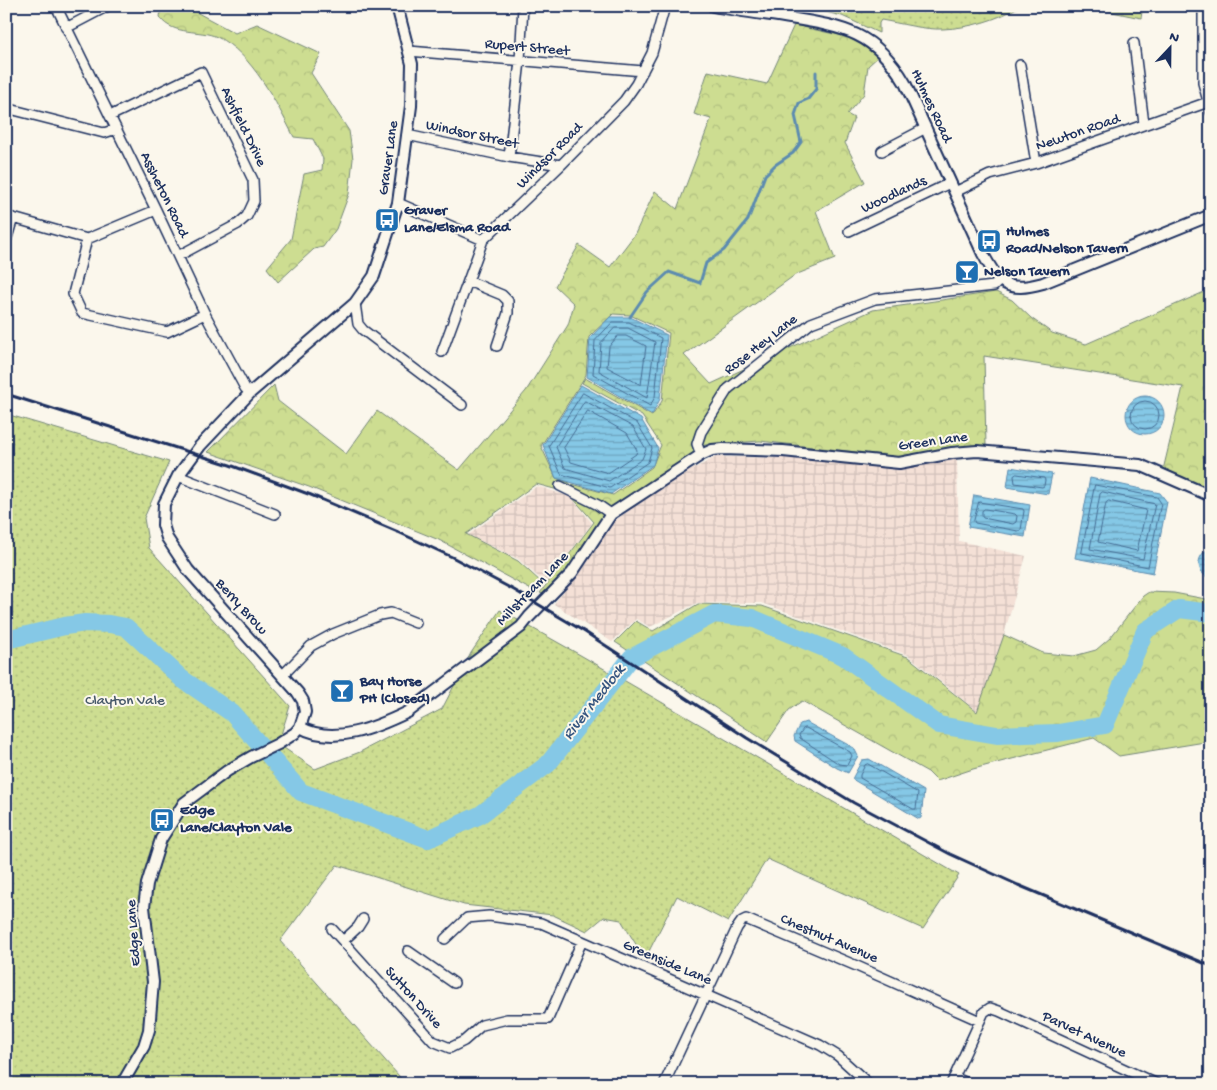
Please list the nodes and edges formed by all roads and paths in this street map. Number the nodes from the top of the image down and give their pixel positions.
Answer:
1 (56, 6) edge
2 (108, 6) edge
3 (397, 6) edge
4 (523, 6) edge
5 (665, 6) edge
6 (713, 6) edge
7 (1203, 6) edge
8 (66, 28) junction
9 (1134, 43) dead end
10 (409, 51) junction
11 (520, 61) junction
12 (1020, 64) dead end
13 (643, 71) junction
14 (1209, 101) edge
15 (6, 108) edge
16 (1211, 112) edge
17 (110, 116) junction
18 (1144, 124) junction
19 (926, 128) junction
20 (116, 129) junction
21 (407, 135) junction
22 (882, 151) dead end
23 (510, 157) junction
24 (1036, 163) junction
25 (561, 166) junction
26 (952, 188) junction
27 (398, 203) junction
28 (156, 210) junction
29 (1211, 215) edge
30 (9, 217) edge
31 (850, 231) dead end
32 (87, 239) junction
33 (6, 240) edge
34 (483, 240) junction
35 (178, 256) junction
36 (1000, 280) junction
37 (468, 282) junction
38 (355, 303) junction
39 (205, 314) junction
40 (497, 346) dead end
41 (442, 352) dead end
42 (250, 393) junction
43 (462, 405) dead end
44 (701, 455) junction
45 (178, 476) junction
46 (560, 486) dead end
47 (1211, 496) edge
48 (275, 514) dead end
49 (611, 514) junction
50 (416, 623) dead end
51 (282, 675) junction
52 (300, 727) junction
53 (363, 918) dead end
54 (332, 929) dead end
55 (445, 939) dead end
56 (343, 941) junction
57 (582, 941) junction
58 (408, 951) dead end
59 (454, 983) dead end
60 (706, 994) junction
61 (980, 1021) junction
62 (953, 1080) edge
63 (122, 1084) edge
64 (664, 1084) edge
65 (869, 1084) edge
66 (969, 1084) edge
67 (1157, 1084) edge

1 - 8 street, Assheton Road
2 - 8 street
3 - 10 street, Graver Lane
4 - 11 street
5 - 13 street, Windsor Road
6 - 19 street, Hulmes Road
7 - 14 street
8 - 17 street, Assheton Road
9 - 18 street
10 - 11 street, Rupert Street
10 - 21 street, Graver Lane
11 - 13 street, Rupert Street
11 - 23 street
12 - 24 street
13 - 25 street, Windsor Road
14 - 16 street
14 - 18 street, Newton ROad
15 - 20 street
17 - 20 street, Assheton Road
17 - 35 street, Ashfield Drive
18 - 24 street, Newton ROad
19 - 22 street
19 - 26 street, Hulmes Road
20 - 28 street, Assheton Road
21 - 23 street, Windsor Street
21 - 27 street, Graver Lane
23 - 25 street, Windsor Street
24 - 26 street, Newton ROad
25 - 34 street, Windsor Road
26 - 31 street, Woodlands
26 - 36 street, Hulmes Road
27 - 34 street
27 - 38 street, Graver Lane
28 - 32 street
28 - 35 street, Assheton Road
29 - 36 street
30 - 32 street
30 - 33 street
32 - 39 street
34 - 37 street, Windsor Road
35 - 39 street, Assheton Road
36 - 44 street, Rose Hey Lane
37 - 40 street
37 - 41 street, Windsor Road
38 - 42 street, Berry Brow
38 - 43 street
39 - 42 street, Assheton Road
42 - 45 street, Berry Brow
44 - 47 street, Green Lane
44 - 49 street, Green Lane
45 - 48 street
45 - 51 street, Berry Brow
46 - 49 street
49 - 52 street, Millstream Lane
50 - 51 street
51 - 52 street, Berry Brow
52 - 63 street, Edge Lane
53 - 56 street
54 - 56 street, Sutton Drive
55 - 57 street, Greenside Lane
56 - 57 street, Sutton Drive
57 - 60 street, Greenside Lane
58 - 59 street
60 - 61 street, Chestnut Avenue
60 - 64 street
60 - 65 street, Greenside Lane
61 - 62 street
61 - 67 street, Parvet Avenue
62 - 66 street

